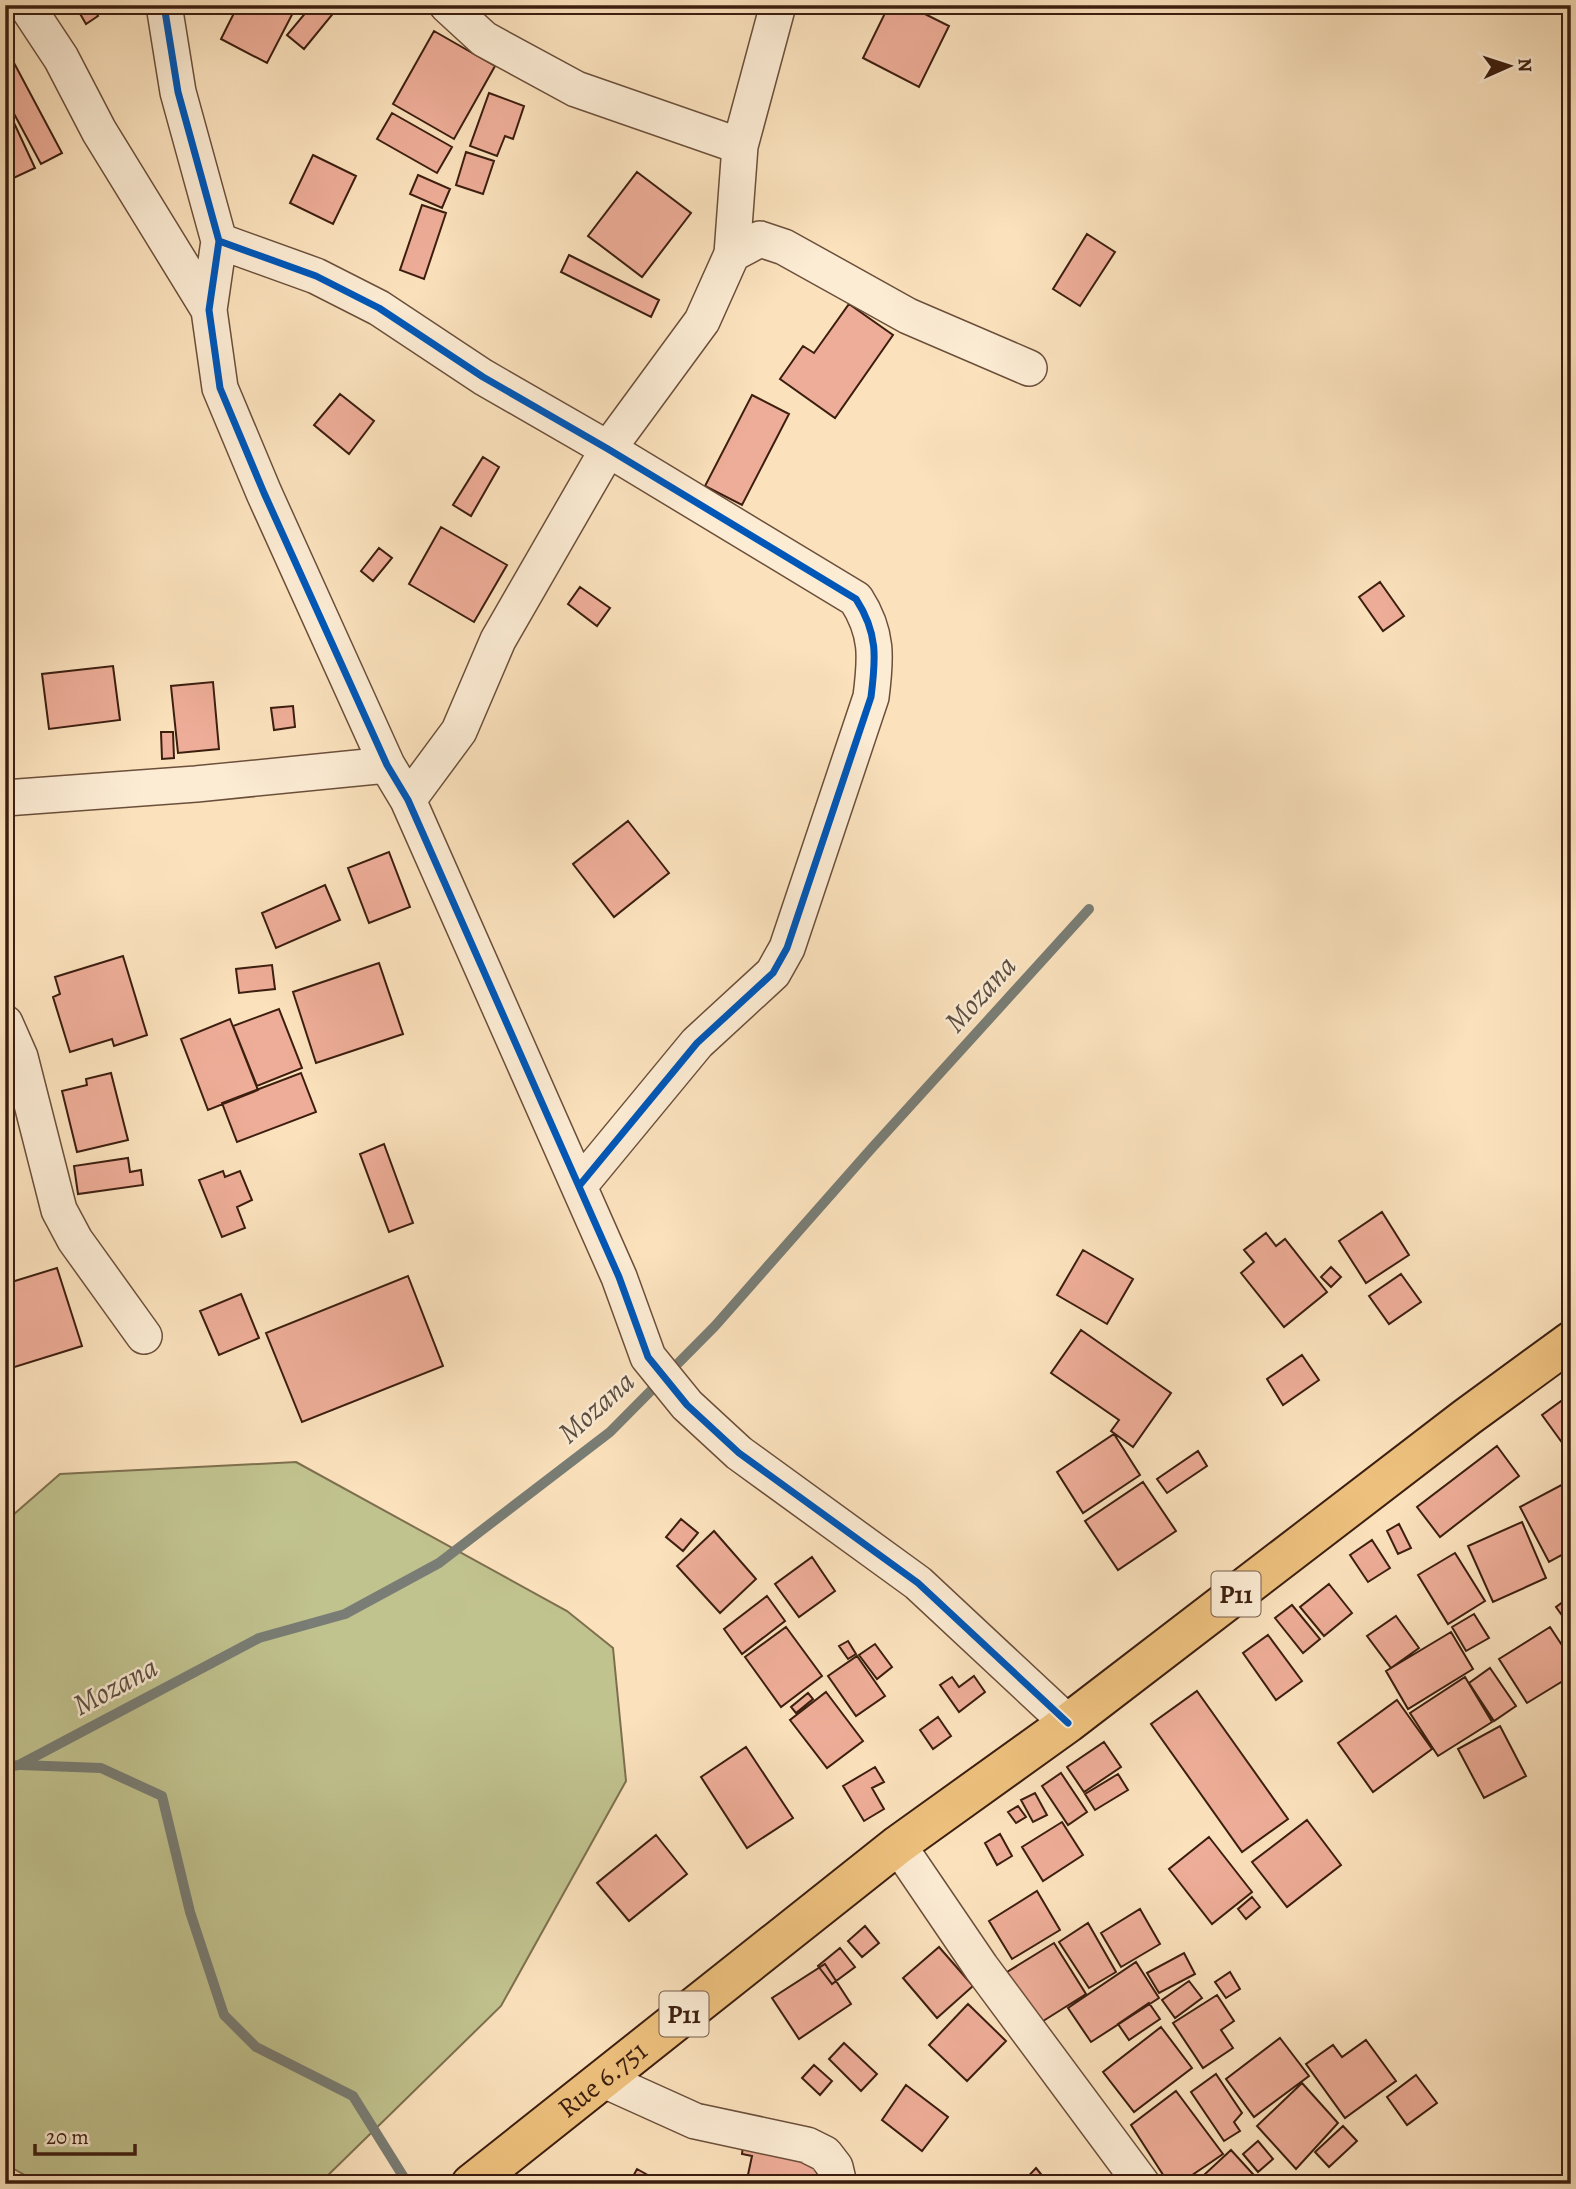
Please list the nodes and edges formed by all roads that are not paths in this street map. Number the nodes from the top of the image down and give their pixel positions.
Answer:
1 (26, 5) edge
2 (164, 5) edge
3 (447, 5) edge
4 (778, 5) edge
5 (740, 146) junction
6 (219, 241) junction
7 (732, 254) junction
8 (209, 310) junction
9 (1029, 368) dead end
10 (608, 449) junction
11 (387, 765) junction
12 (5, 798) edge
13 (408, 800) junction
14 (5, 1023) edge
15 (579, 1186) junction
16 (144, 1336) dead end
17 (1571, 1340) edge
18 (1068, 1723) junction
19 (898, 1844) junction
20 (602, 2079) junction
21 (471, 2184) edge
22 (839, 2184) edge
23 (1142, 2184) edge

1 - 8 street
2 - 6 street
3 - 5 street
4 - 5 street
5 - 7 street
6 - 8 street
6 - 10 street
7 - 9 street
7 - 10 street
8 - 11 street
10 - 13 street
10 - 15 street
11 - 12 street
11 - 13 street
13 - 15 street
14 - 16 street
15 - 18 street
17 - 18 main road, P11
18 - 19 main road, P11
19 - 20 main road, Rue 6.751 / P11
19 - 23 street
20 - 21 main road, Rue 6.751 / P11
20 - 22 street

